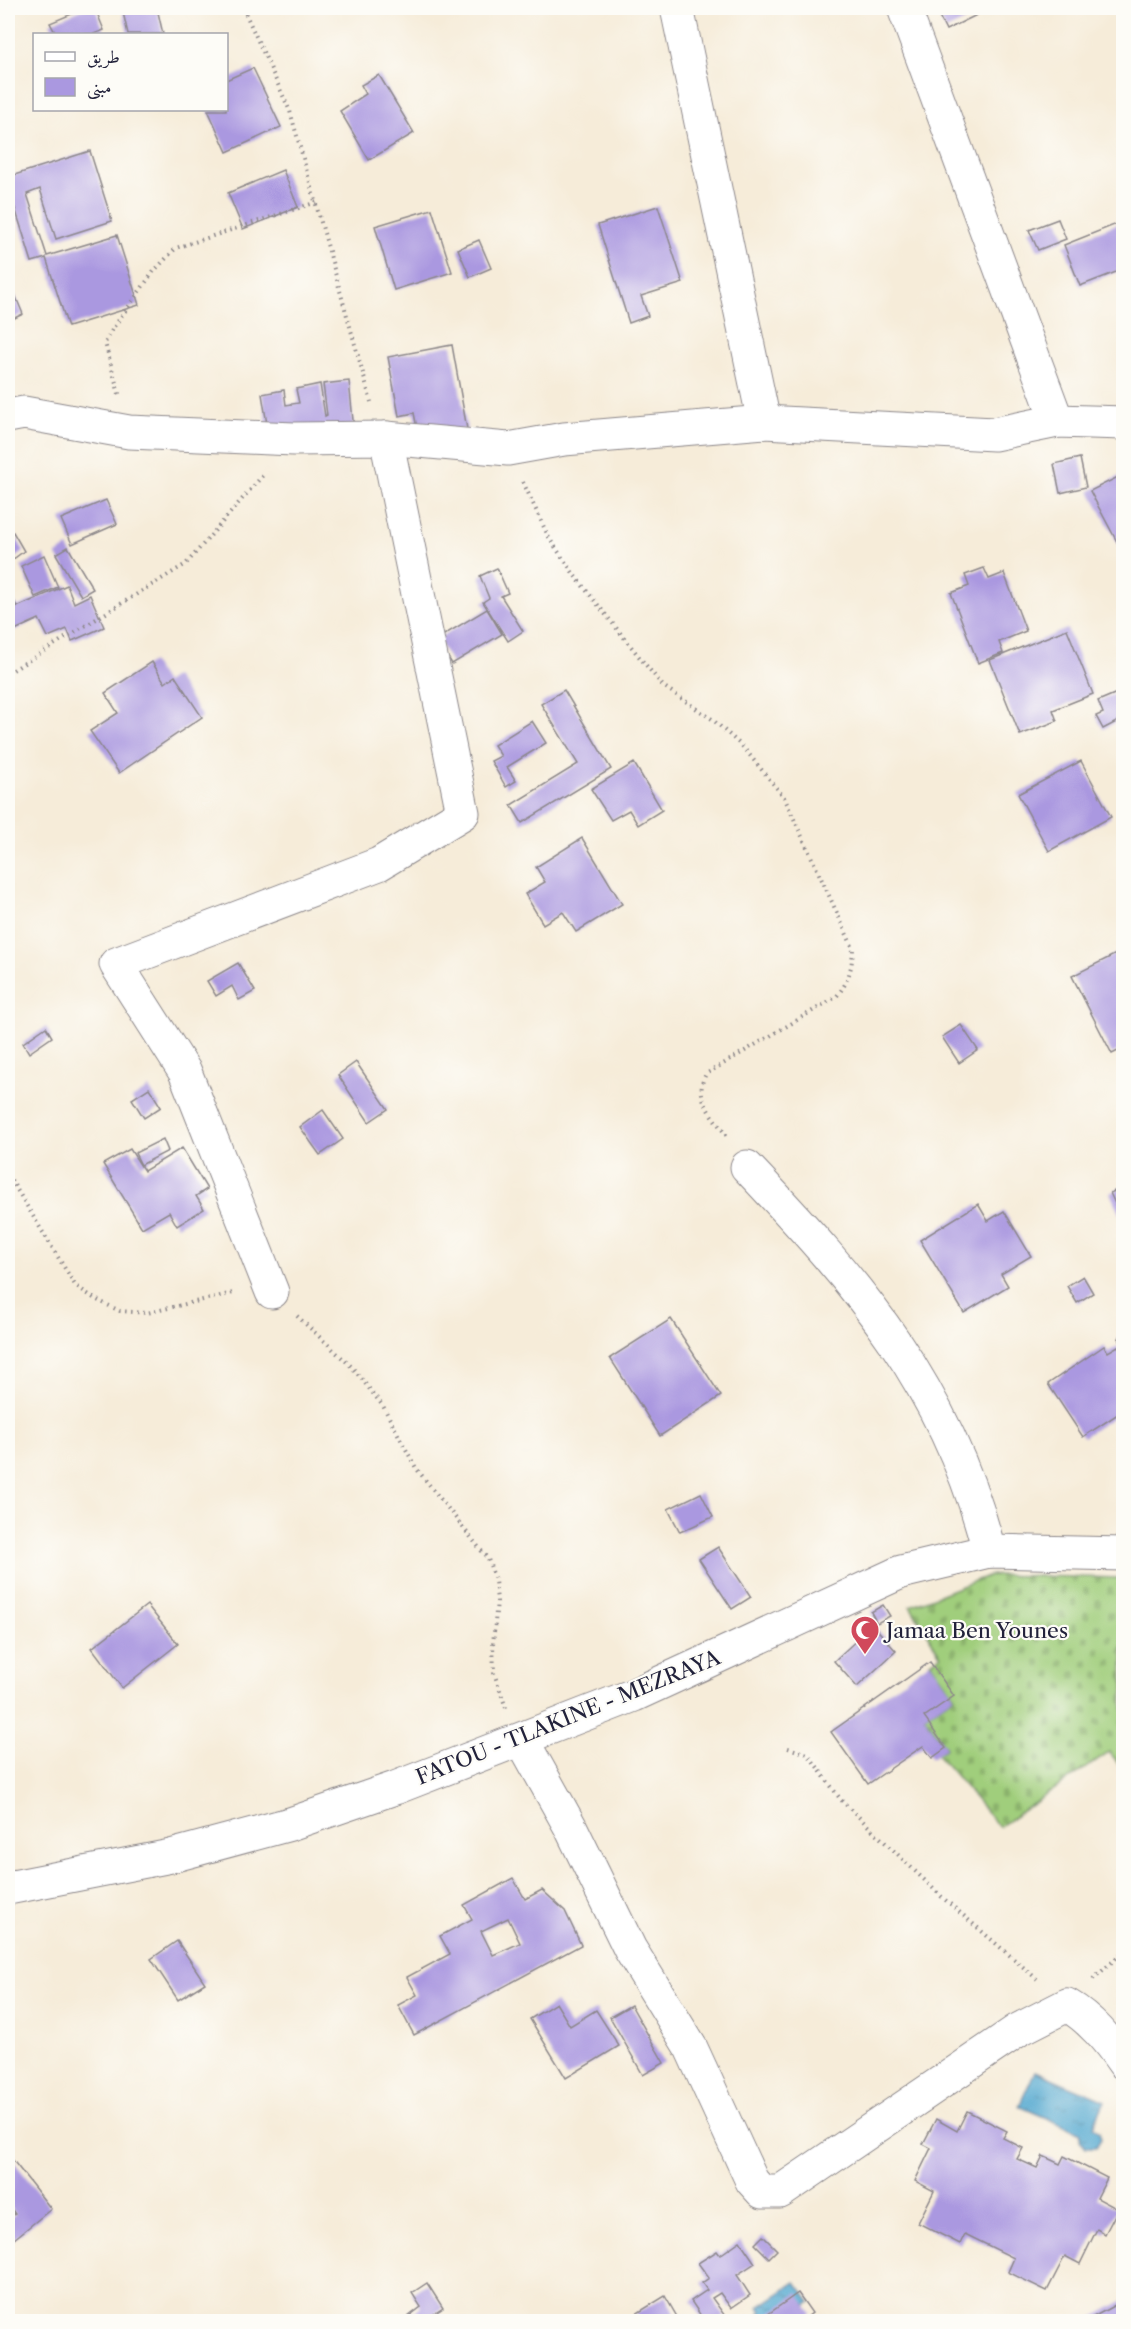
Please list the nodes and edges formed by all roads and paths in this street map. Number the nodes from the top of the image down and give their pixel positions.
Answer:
1 (243, 8) edge
2 (677, 8) edge
3 (904, 8) edge
4 (317, 202) junction
5 (8, 416) edge
6 (1057, 421) junction
7 (764, 422) junction
8 (1124, 423) edge
9 (129, 432) junction
10 (386, 438) junction
11 (294, 439) junction
12 (508, 449) junction
13 (8, 672) edge
14 (747, 1167) joint
15 (8, 1175) edge
16 (272, 1292) junction
17 (989, 1551) junction
18 (1124, 1554) edge
19 (522, 1740) junction
20 (788, 1748) dead end
21 (8, 1888) edge
22 (1067, 2005) junction
23 (1124, 2063) edge

1 - 4 path
2 - 7 street
3 - 6 street
4 - 9 path
4 - 10 path
5 - 9 street
6 - 7 street
6 - 8 street
7 - 12 street
9 - 11 street
10 - 11 street
10 - 12 street
10 - 16 street
11 - 13 path
12 - 14 path
14 - 17 street
15 - 16 path
16 - 19 path
17 - 18 street, FATOU - TLAKINE - MEZRAYA
17 - 19 street, FATOU - TLAKINE - MEZRAYA
19 - 21 street, FATOU - TLAKINE - MEZRAYA
19 - 22 street
20 - 22 path
22 - 23 street

